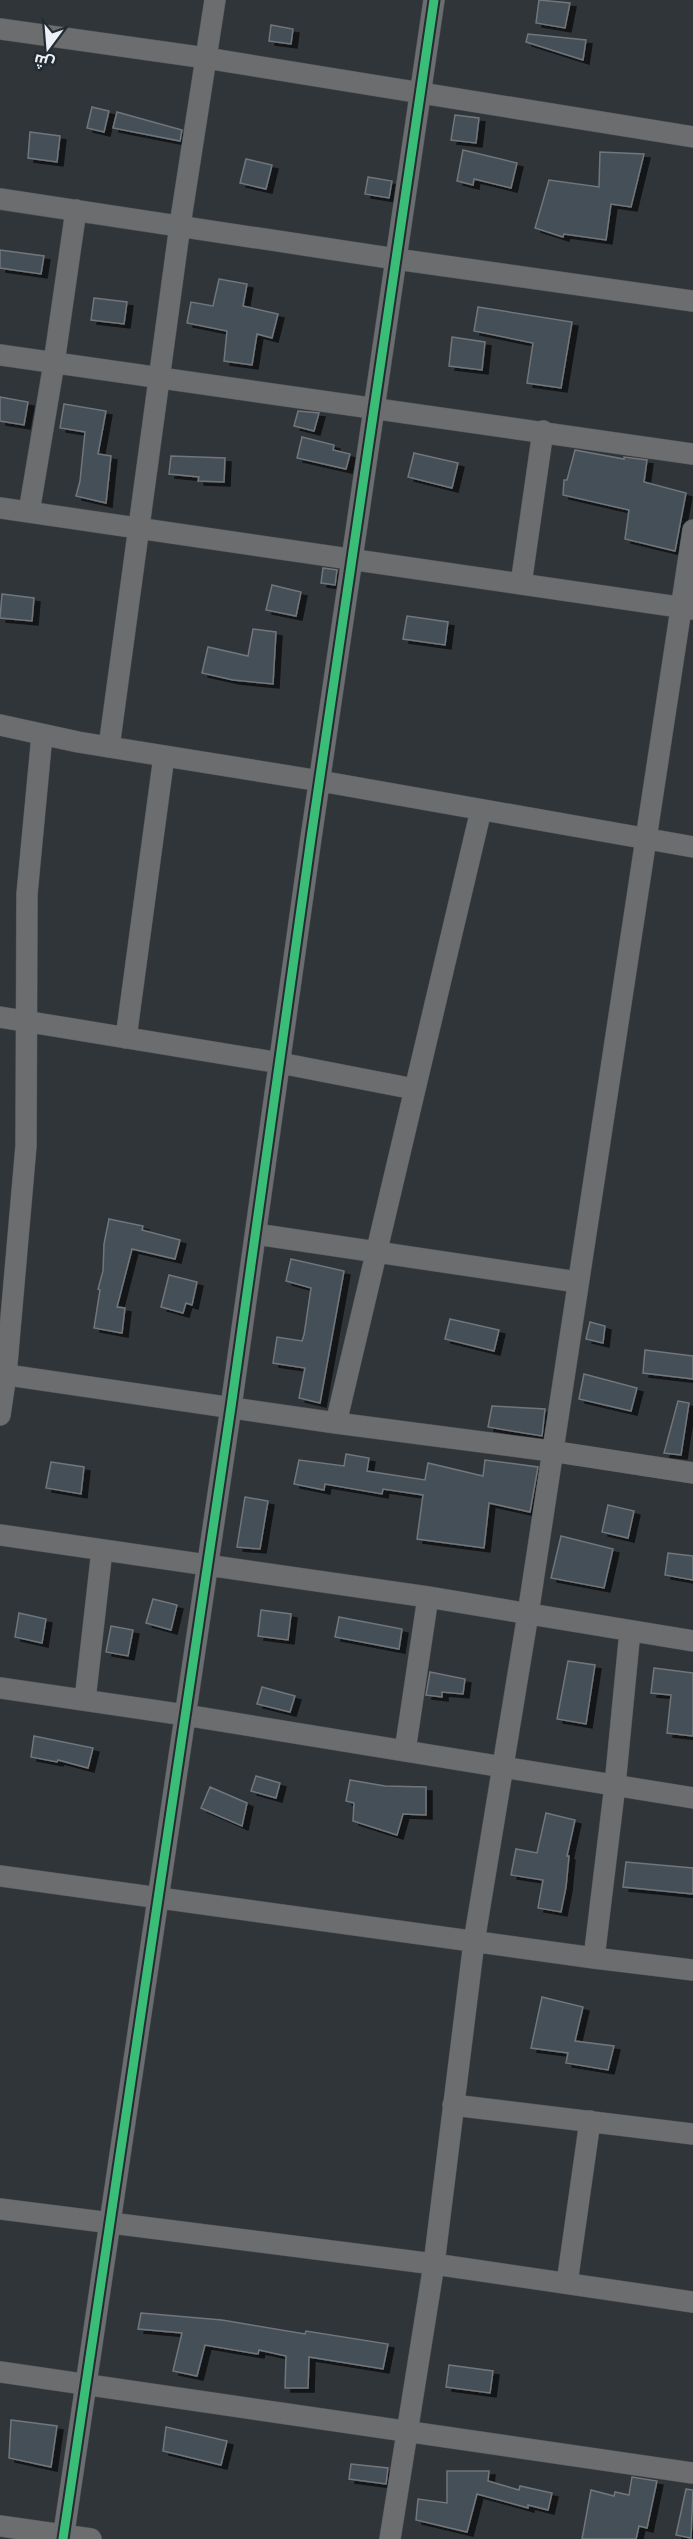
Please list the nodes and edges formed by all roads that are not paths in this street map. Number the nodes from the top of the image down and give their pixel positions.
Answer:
1 (215, 0) edge
2 (434, 0) edge
3 (0, 29) edge
4 (206, 58) junction
5 (420, 94) junction
6 (693, 137) edge
7 (0, 199) edge
8 (76, 210) junction
9 (180, 225) junction
10 (396, 260) junction
11 (693, 302) edge
12 (0, 355) edge
13 (54, 363) junction
14 (159, 378) junction
15 (375, 408) junction
16 (543, 432) junction
17 (693, 454) edge
18 (0, 508) edge
19 (29, 512) junction
20 (140, 529) junction
21 (693, 530) edge
22 (353, 559) junction
23 (521, 584) junction
24 (687, 608) edge
25 (0, 725) edge
26 (42, 735) junction
27 (109, 747) junction
28 (164, 756) junction
29 (320, 781) junction
30 (481, 810) junction
31 (646, 838) junction
32 (693, 847) edge
33 (0, 1017) edge
34 (27, 1022) junction
35 (126, 1038) junction
36 (280, 1063) junction
37 (414, 1089) junction
38 (256, 1234) junction
39 (376, 1251) junction
40 (577, 1282) junction
41 (3, 1375) edge
42 (231, 1407) junction
43 (0, 1415) edge
44 (336, 1423) junction
45 (551, 1451) junction
46 (693, 1473) edge
47 (0, 1535) edge
48 (102, 1550) junction
49 (208, 1566) junction
50 (428, 1597) junction
51 (528, 1614) junction
52 (630, 1631) junction
53 (693, 1641) edge
54 (0, 1688) edge
55 (85, 1700) junction
56 (185, 1715) junction
57 (405, 1751) junction
58 (502, 1768) junction
59 (615, 1785) junction
60 (693, 1798) edge
61 (0, 1876) edge
62 (158, 1897) junction
63 (474, 1942) junction
64 (594, 1959) junction
65 (693, 1970) edge
66 (453, 2104) junction
67 (590, 2121) junction
68 (693, 2134) edge
69 (0, 2209) edge
70 (109, 2223) junction
71 (434, 2264) junction
72 (567, 2283) junction
73 (693, 2302) edge
74 (0, 2372) edge
75 (85, 2385) junction
76 (407, 2432) junction
77 (693, 2473) edge
78 (0, 2526) edge
79 (63, 2537) edge
80 (91, 2539) edge
81 (390, 2539) edge

1 - 4 street
2 - 5 street
3 - 4 street
4 - 5 street
4 - 9 street
5 - 6 street
5 - 10 street
7 - 8 street
8 - 9 street
8 - 13 street
9 - 10 street
9 - 14 street
10 - 11 street
10 - 15 street
12 - 13 street
13 - 14 street
13 - 19 street
14 - 15 street
14 - 20 street
15 - 16 street
15 - 22 street
16 - 17 street
16 - 23 street
18 - 19 street
19 - 20 street
20 - 22 street
20 - 27 street
21 - 24 street
22 - 23 street
22 - 29 street
23 - 24 street
24 - 31 street
25 - 26 street
26 - 27 street
26 - 34 street
27 - 28 street
28 - 29 street
28 - 35 street
29 - 30 street
29 - 36 street
30 - 31 street
30 - 37 street
31 - 32 street
31 - 40 street
33 - 34 street
34 - 35 street
34 - 41 street
35 - 36 street
36 - 37 street
36 - 38 street
37 - 39 street
38 - 39 street
38 - 42 street
39 - 40 street
39 - 44 street
40 - 45 street
41 - 42 street
41 - 43 street
42 - 44 street
42 - 49 street
44 - 45 street
45 - 46 street
45 - 51 street
47 - 48 street
48 - 49 street
48 - 55 street
49 - 50 street
49 - 56 street
50 - 51 street
50 - 57 street
51 - 52 street
51 - 58 street
52 - 53 street
52 - 59 street
54 - 55 street
55 - 56 street
56 - 57 street
56 - 62 street
57 - 58 street
58 - 59 street
58 - 63 street
59 - 60 street
59 - 64 street
61 - 62 street
62 - 63 street
62 - 70 street
63 - 64 street
63 - 66 street
64 - 65 street
66 - 67 street
66 - 71 street
67 - 68 street
67 - 72 street
69 - 70 street
70 - 71 street
70 - 75 street
71 - 72 street
71 - 76 street
72 - 73 street
74 - 75 street
75 - 76 street
75 - 79 street
76 - 77 street
76 - 81 street
78 - 79 street
79 - 80 street

